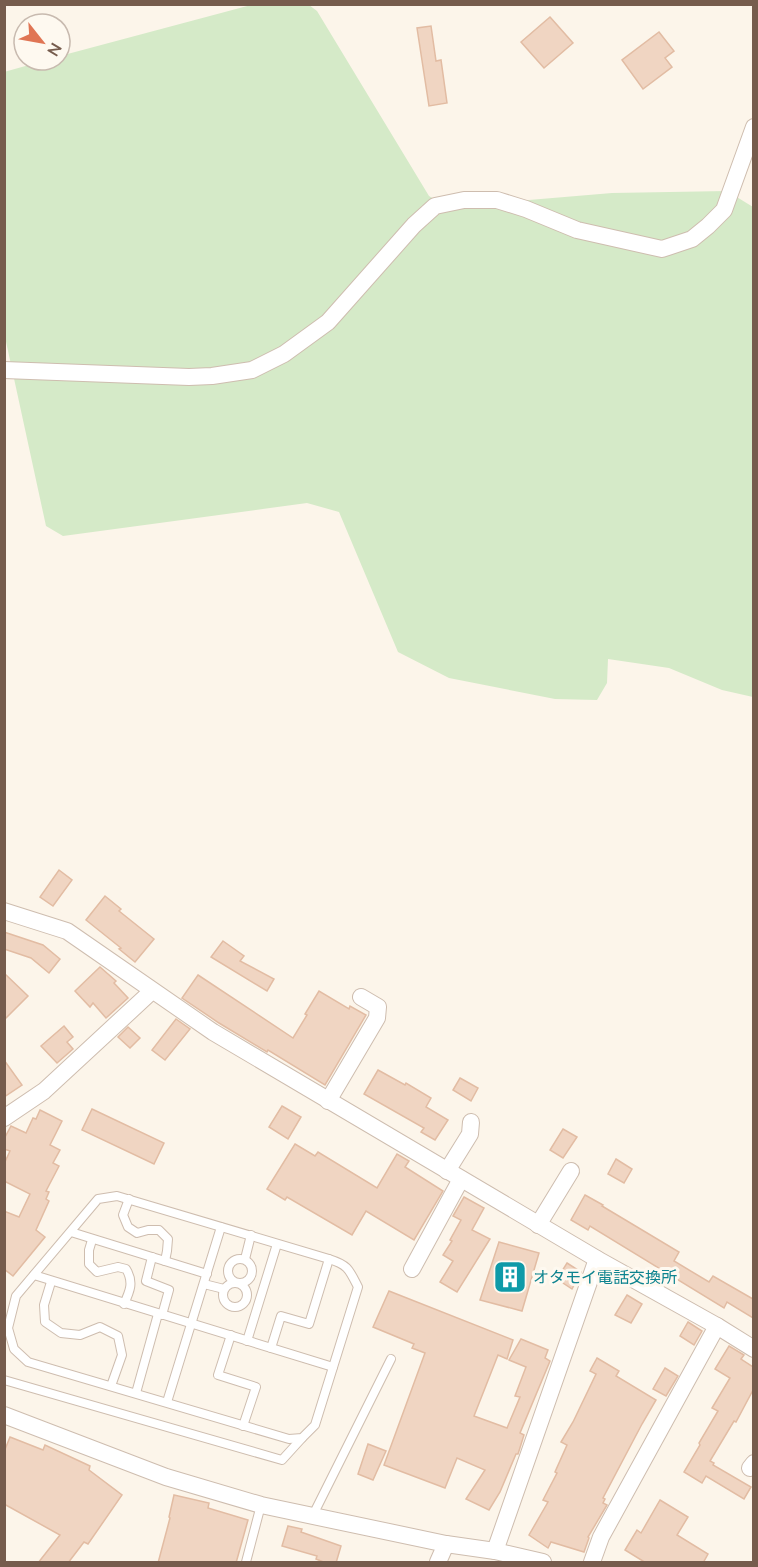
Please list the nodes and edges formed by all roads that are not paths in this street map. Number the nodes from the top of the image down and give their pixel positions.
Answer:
1 (753, 126) edge
2 (4, 370) edge
3 (4, 911) edge
4 (152, 991) junction
5 (362, 997) dead end
6 (328, 1101) junction
7 (4, 1118) edge
8 (471, 1122) dead end
9 (571, 1171) dead end
10 (454, 1175) junction
11 (129, 1199) junction
12 (538, 1225) junction
13 (221, 1227) junction
14 (71, 1232) junction
15 (251, 1235) junction
16 (92, 1240) junction
17 (277, 1244) junction
18 (152, 1257) junction
19 (245, 1259) junction
20 (329, 1259) junction
21 (597, 1259) junction
22 (165, 1261) junction
23 (412, 1269) dead end
24 (207, 1274) junction
25 (34, 1275) junction
26 (51, 1282) junction
27 (237, 1283) junction
28 (204, 1284) junction
29 (225, 1289) junction
30 (124, 1304) junction
31 (160, 1314) junction
32 (8, 1318) edge
33 (191, 1324) junction
34 (717, 1326) junction
35 (8, 1328) junction
36 (231, 1335) junction
37 (4, 1338) edge
38 (247, 1341) junction
39 (272, 1348) junction
40 (753, 1348) edge
41 (391, 1359) dead end
42 (333, 1367) junction
43 (4, 1380) edge
44 (111, 1386) junction
45 (136, 1393) junction
46 (167, 1402) junction
47 (4, 1415) edge
48 (243, 1426) junction
49 (303, 1438) junction
50 (261, 1505) junction
51 (313, 1515) junction
52 (446, 1544) junction
53 (495, 1551) junction
54 (246, 1563) edge
55 (438, 1563) edge
56 (543, 1563) edge
57 (592, 1563) edge

1 - 2 street
3 - 4 street
4 - 6 street
4 - 7 street
5 - 6 street
6 - 10 street
8 - 10 street
9 - 12 street
10 - 12 street
10 - 23 street
11 - 13 lane
11 - 14 lane
11 - 22 lane
12 - 21 street
13 - 15 lane
13 - 24 lane
14 - 16 lane
14 - 25 lane
15 - 17 lane
15 - 19 lane
16 - 18 lane
16 - 30 lane
17 - 20 lane
17 - 38 lane
18 - 22 lane
18 - 31 lane
19 - 27 lane
19 - 27 lane
20 - 39 lane
20 - 42 lane
21 - 34 street
21 - 53 street
22 - 24 lane
24 - 28 lane
25 - 26 lane
25 - 32 lane
26 - 30 lane
26 - 44 lane
27 - 29 lane
27 - 29 lane
28 - 29 lane
28 - 33 lane
30 - 31 lane
31 - 33 lane
31 - 45 lane
32 - 35 lane
33 - 36 lane
33 - 46 lane
34 - 40 street
34 - 57 street
35 - 37 lane
35 - 44 lane
36 - 38 lane
36 - 48 lane
38 - 39 lane
39 - 42 lane
41 - 51 lane
42 - 49 lane
43 - 49 lane
44 - 45 lane
45 - 46 lane
46 - 48 lane
47 - 50 street
48 - 49 lane
50 - 51 street
50 - 54 lane
51 - 52 street
52 - 53 street
52 - 55 street
53 - 56 street

